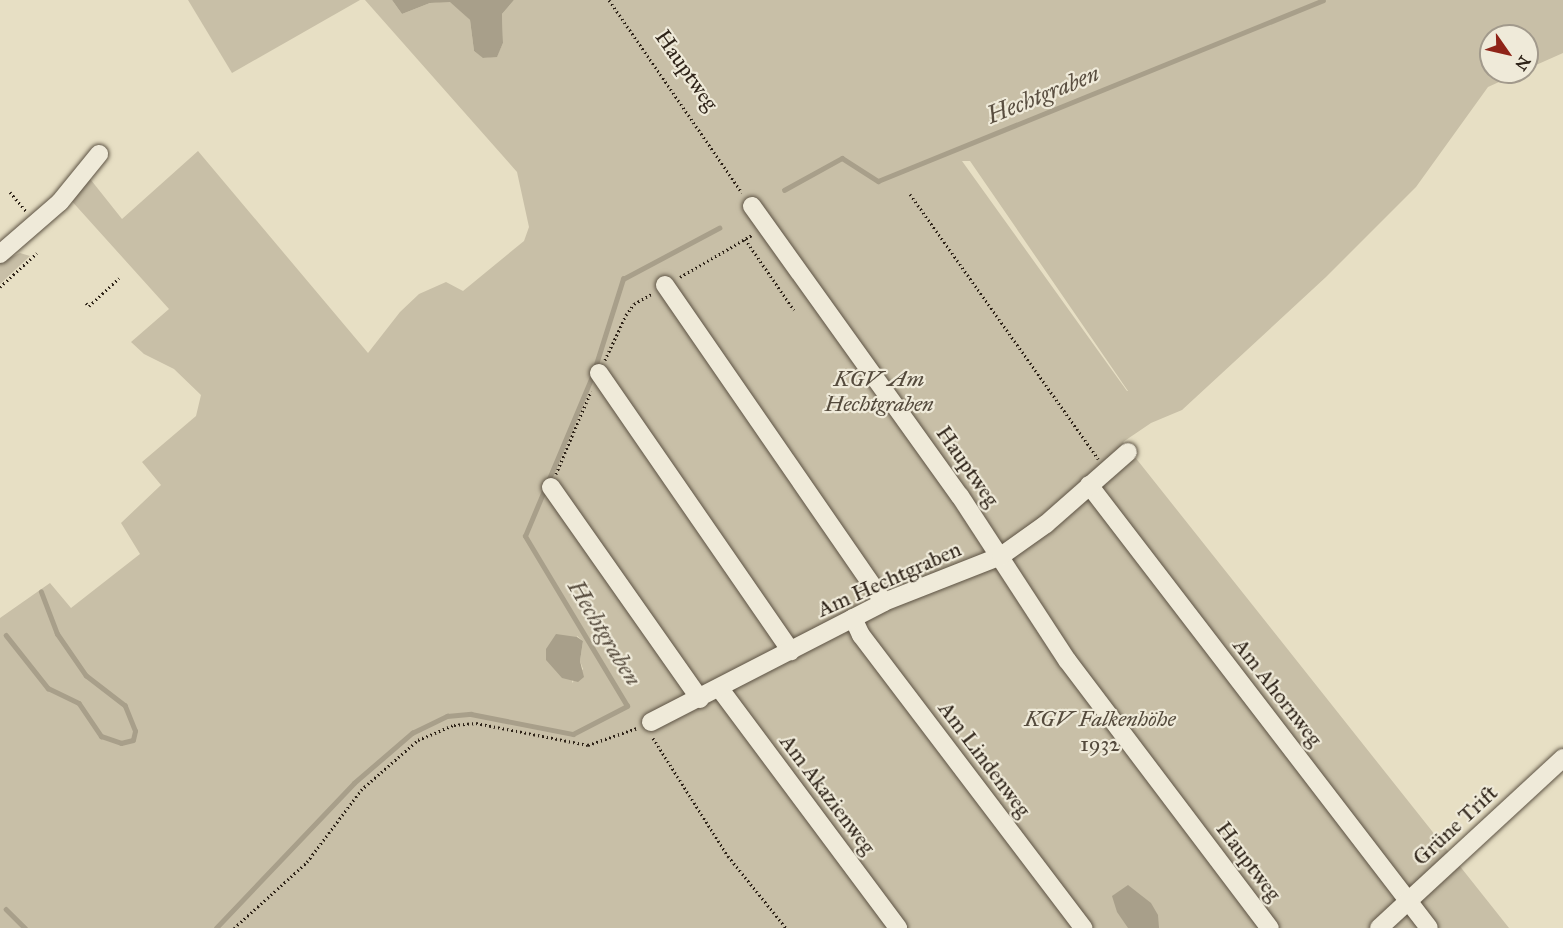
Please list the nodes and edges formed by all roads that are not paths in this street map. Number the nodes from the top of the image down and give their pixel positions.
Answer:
1 (99, 154) dead end
2 (752, 206) road end
3 (0, 254) edge
4 (665, 285) road end
5 (599, 373) road end
6 (1128, 452) dead end
7 (1089, 485) junction
8 (551, 487) road end
9 (1001, 556) junction
10 (884, 602) junction
11 (853, 618) junction
12 (791, 651) junction
13 (720, 688) junction
14 (700, 699) junction
15 (648, 724) road end
16 (1563, 758) edge
17 (1408, 901) junction
18 (898, 928) edge
19 (1083, 928) edge
20 (1270, 928) edge
21 (1379, 928) edge
22 (1429, 928) edge

1 - 3 lane
2 - 9 lane, Hauptweg
4 - 10 lane
5 - 12 lane
6 - 7 lane, Am Hechtgraben
7 - 9 lane, Am Hechtgraben
7 - 17 lane, Am Ahornweg
8 - 14 lane
9 - 10 lane, Am Hechtgraben
9 - 20 lane, Hauptweg
10 - 11 lane, Am Hechtgraben
11 - 12 lane, Am Hechtgraben
11 - 19 lane, Am Lindenweg
12 - 13 lane, Am Hechtgraben
13 - 14 lane, Am Hechtgraben
13 - 18 lane, Am Akazienweg
14 - 15 lane, Am Hechtgraben
16 - 17 lane, Grüne Trift
17 - 21 lane, Grüne Trift
17 - 22 lane, Am Ahornweg

